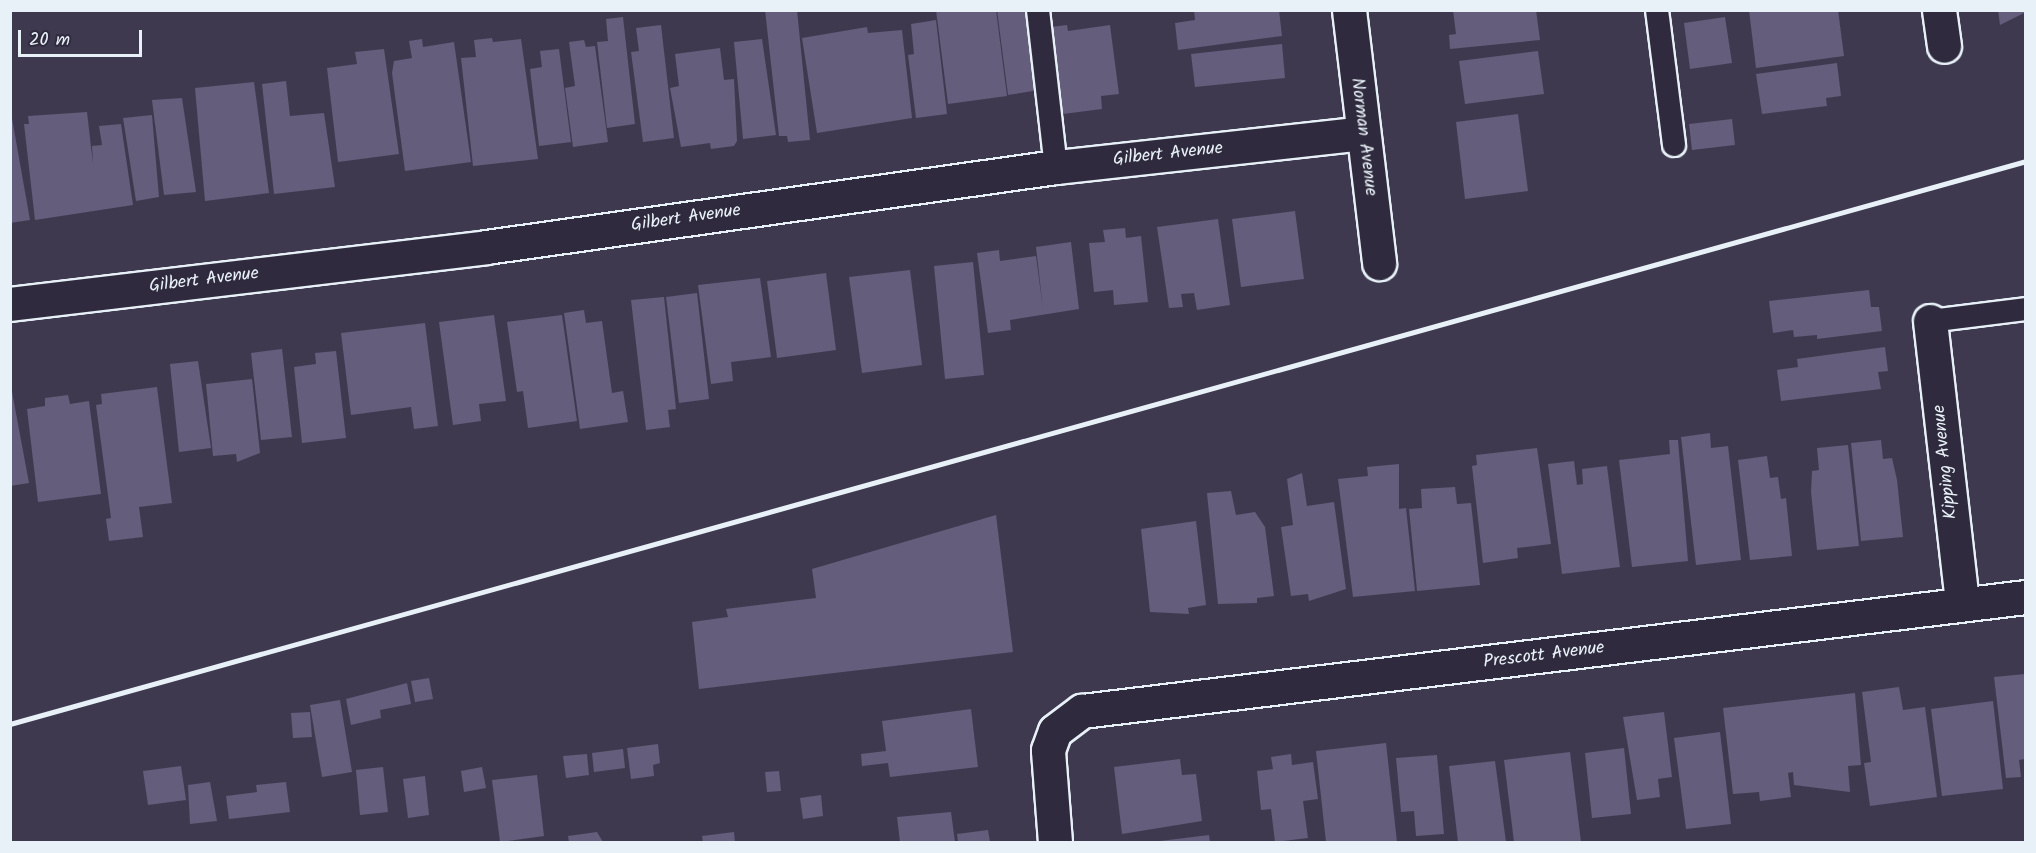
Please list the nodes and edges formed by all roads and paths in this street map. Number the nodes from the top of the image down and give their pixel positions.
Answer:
1 (1038, 10) edge
2 (1348, 10) edge
3 (1657, 10) edge
4 (1939, 10) edge
5 (1944, 46) dead end
6 (1362, 133) junction
7 (1674, 145) dead end
8 (1056, 167) junction
9 (1379, 263) dead end
10 (10, 304) edge
11 (2025, 309) edge
12 (1930, 321) joint
13 (2025, 597) edge
14 (1962, 603) junction
15 (1055, 843) edge

1 - 8 lane
2 - 6 street, Norman Avenue
3 - 7 lane
4 - 5 street
6 - 8 street, Gilbert Avenue
6 - 9 street, Norman Avenue
8 - 10 street, Gilbert Avenue
11 - 12 lane
12 - 14 street, Kipping Avenue
13 - 14 street, Prescott Avenue
14 - 15 street, Prescott Avenue

